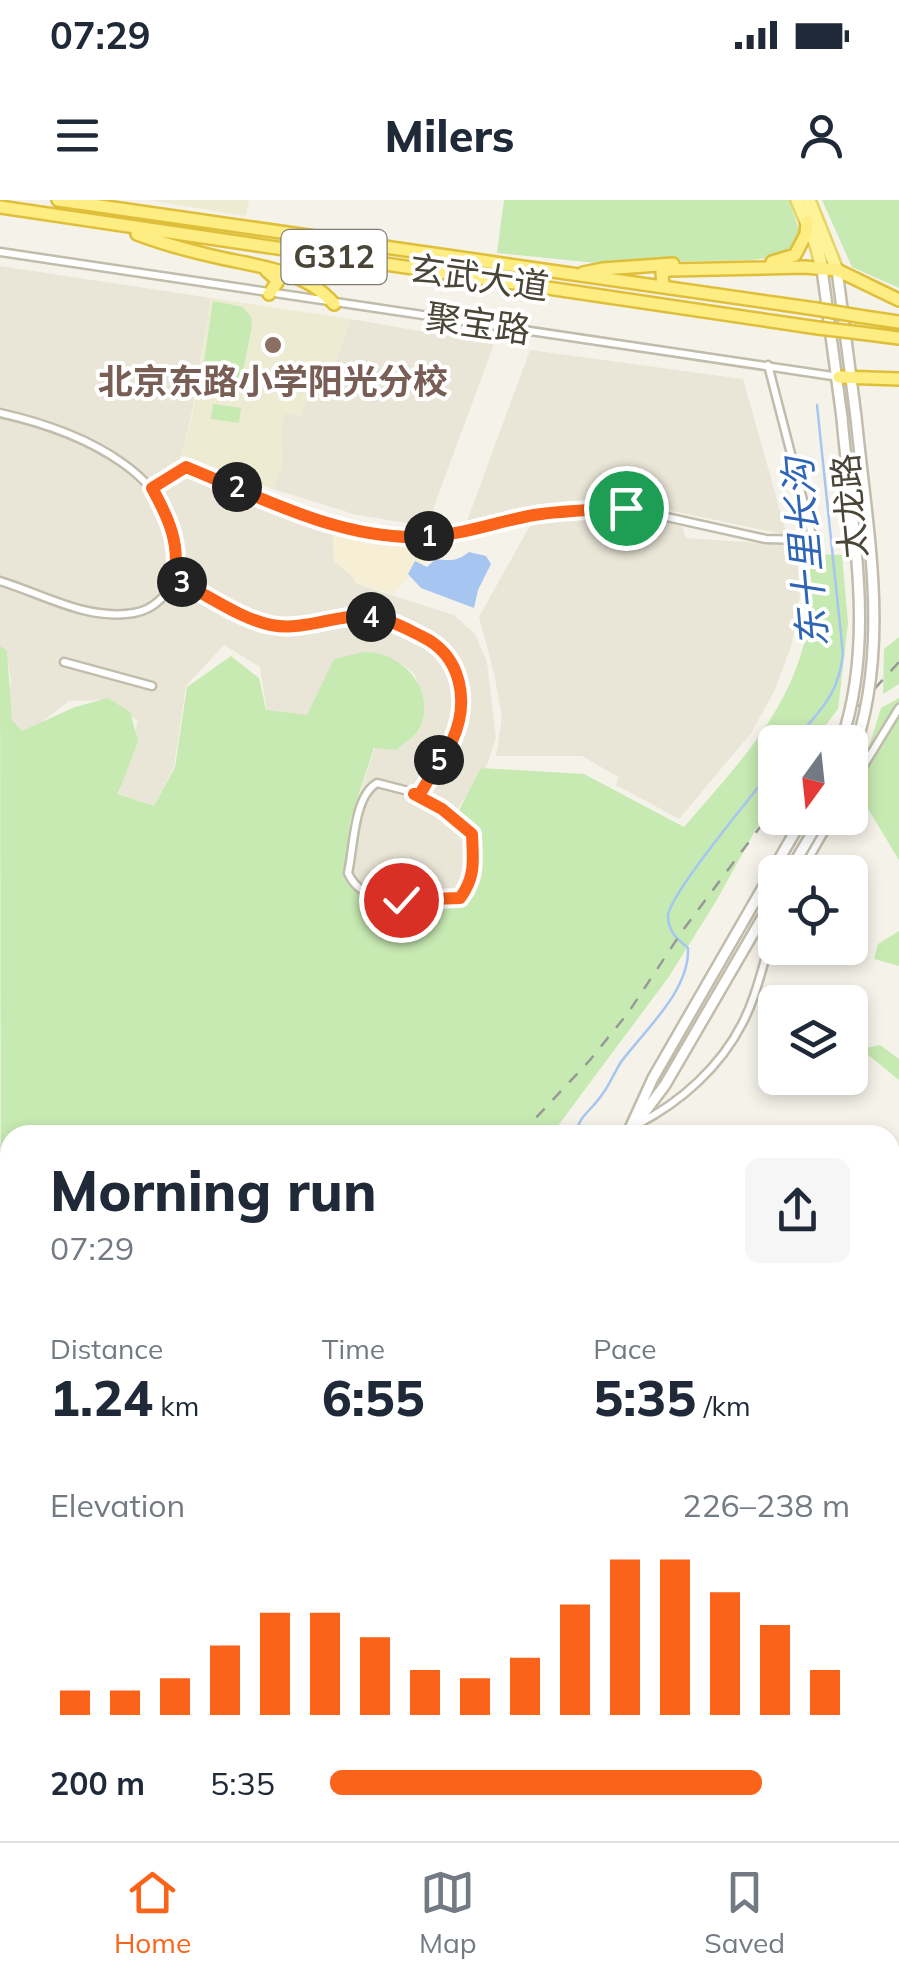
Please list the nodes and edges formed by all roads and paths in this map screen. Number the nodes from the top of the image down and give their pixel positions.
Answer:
1 (58, 200) edge
2 (797, 200) edge
3 (810, 200) edge
4 (0, 207) edge
5 (807, 222) junction
6 (114, 225) junction
7 (0, 252) edge
8 (263, 268) junction
9 (822, 269) junction
10 (837, 270) junction
11 (579, 276) junction
12 (669, 288) junction
13 (269, 294) junction
14 (899, 300) edge
15 (334, 304) junction
16 (899, 322) edge
17 (899, 338) edge
18 (768, 365) junction
19 (838, 376) junction
20 (853, 377) junction
21 (899, 378) edge
22 (0, 413) edge
23 (152, 488) junction
24 (174, 579) junction
25 (0, 581) edge
26 (64, 662) dead end
27 (152, 686) dead end
28 (899, 708) edge
29 (845, 725) edge
30 (862, 725) edge
31 (868, 759) edge
32 (414, 794) junction
33 (793, 835) edge
34 (758, 925) edge
35 (763, 965) edge
36 (633, 1125) edge
37 (635, 1125) edge
38 (639, 1125) edge

1 - 11 highway, 玄武大道 / G312
2 - 5 main road
3 - 10 main road
4 - 6 highway, 玄武大道 / G312
5 - 9 main road
5 - 11 highway
6 - 8 highway
6 - 17 highway, 玄武大道 / G312, bridge
7 - 13 street, 聚宝路
8 - 13 highway
8 - 15 highway
9 - 10 highway
9 - 12 highway
9 - 19 street, 太龙路
10 - 14 highway
10 - 20 street
11 - 12 highway, 玄武大道 / G312
12 - 16 highway, 玄武大道, bridge
13 - 15 street, 聚宝路
15 - 18 street, 聚宝路
18 - 19 street, 聚宝路
18 - 23 street
19 - 20 highway
19 - 29 street, 太龙路, bridge
20 - 21 highway
20 - 30 street, bridge
22 - 23 street
23 - 24 street
24 - 25 street
24 - 32 street
26 - 27 street
28 - 31 street
32 - 32 street
33 - 36 street
34 - 37 street
35 - 38 street

